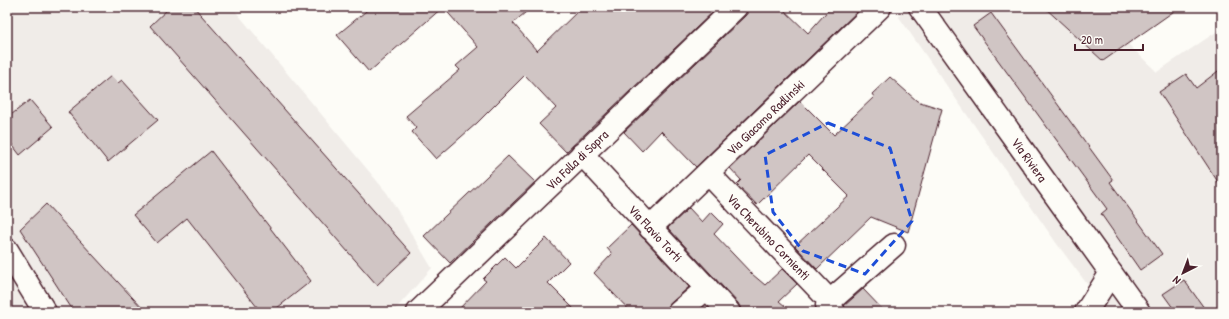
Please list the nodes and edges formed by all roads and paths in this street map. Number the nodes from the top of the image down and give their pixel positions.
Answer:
1 (736, 7) edge
2 (880, 7) edge
3 (920, 7) edge
4 (582, 154) junction
5 (708, 173) junction
6 (650, 228) junction
7 (894, 245) dead end
8 (7, 250) edge
9 (1111, 273) junction
10 (707, 288) junction
11 (832, 306) edge
12 (45, 312) edge
13 (418, 312) edge
14 (679, 312) edge
15 (729, 312) edge
16 (1086, 312) edge
17 (1139, 312) edge

1 - 4 street, Via Folla di Sopra
2 - 5 street, Via Giacomo Radlinski
3 - 9 street, Via Riviera
4 - 6 street, Via Flavio Torti
4 - 13 street, Via Folla di Sopra
5 - 6 street, Via Giacomo Radlinski
5 - 11 street, Via Cherubino Cornienti
6 - 10 street, Via Flavio Torti
7 - 11 street, Via Cherubino Cornienti
8 - 12 street
9 - 16 street
9 - 17 street, Via Riviera
10 - 14 street
10 - 15 street, Via Flavio Torti

